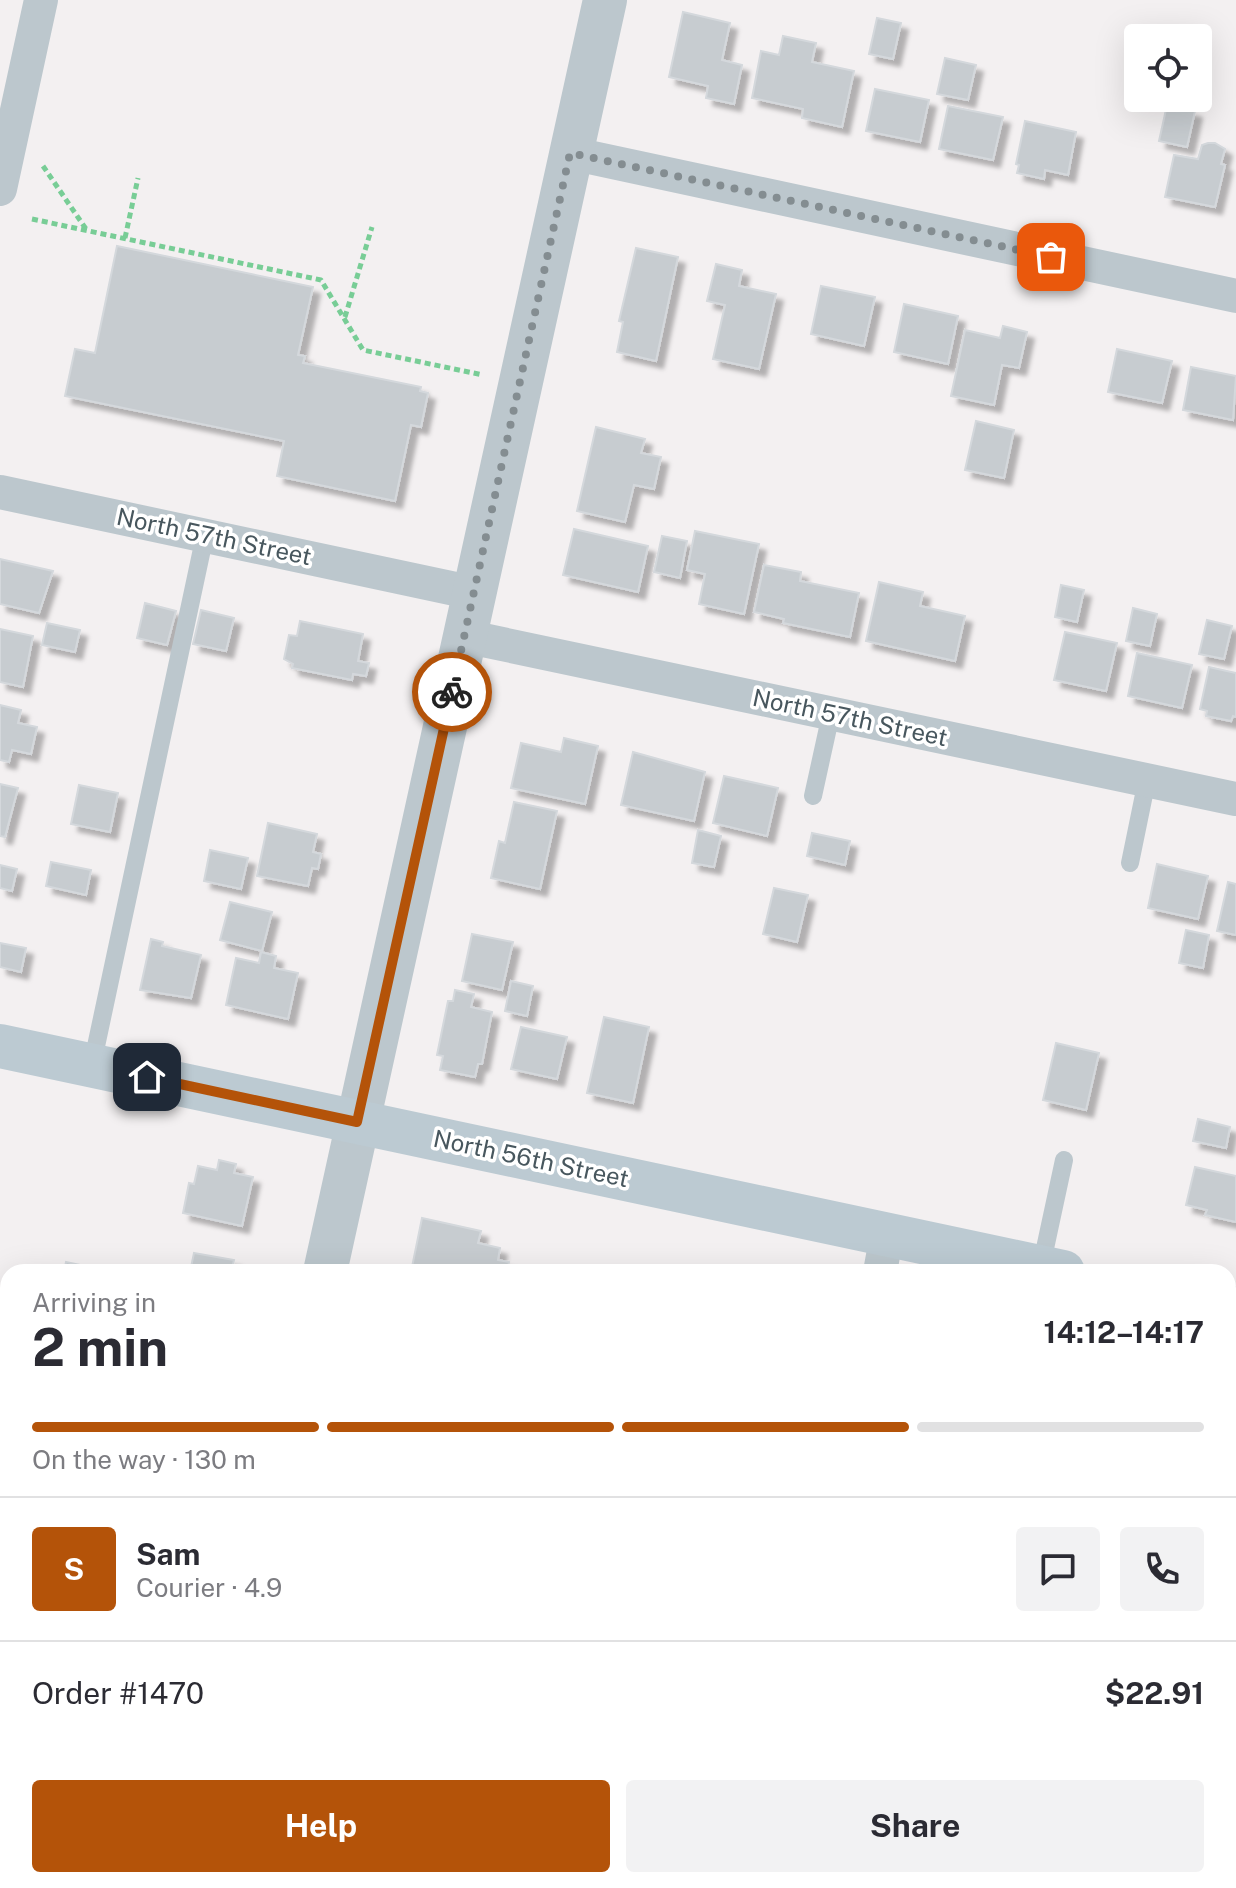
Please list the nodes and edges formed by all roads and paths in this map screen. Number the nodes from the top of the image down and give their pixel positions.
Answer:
1 (41, 0) edge
2 (605, 0) edge
3 (570, 153) junction
4 (43, 166) dead end
5 (138, 178) dead end
6 (0, 189) edge
7 (32, 219) dead end
8 (372, 227) dead end
9 (86, 230) junction
10 (125, 238) junction
11 (1236, 296) edge
12 (344, 318) junction
13 (489, 376) dead end
14 (0, 492) edge
15 (205, 535) junction
16 (474, 593) junction
17 (464, 636) junction
18 (831, 714) junction
19 (1147, 780) junction
20 (813, 796) dead end
21 (1236, 799) edge
22 (1130, 863) dead end
23 (0, 1046) edge
24 (92, 1065) junction
25 (357, 1122) junction
26 (1064, 1160) dead end
27 (883, 1253) edge
28 (327, 1264) edge
29 (992, 1264) edge
30 (1053, 1264) edge

1 - 6 street
2 - 3 street
3 - 11 street
3 - 16 street
4 - 9 path
5 - 10 path
7 - 9 path
8 - 12 path
9 - 10 path
10 - 12 path
12 - 13 path
14 - 15 street, North 57th Street
15 - 16 street, North 57th Street
15 - 24 lane
16 - 17 street
17 - 18 street, North 57th Street
17 - 25 street
18 - 19 street, North 57th Street
18 - 20 lane
19 - 21 street, North 57th Street
19 - 22 lane
23 - 24 main road, North 56th Street
24 - 25 main road, North 56th Street
25 - 27 main road, North 56th Street
25 - 28 street
26 - 30 lane
27 - 29 main road, North 56th Street

